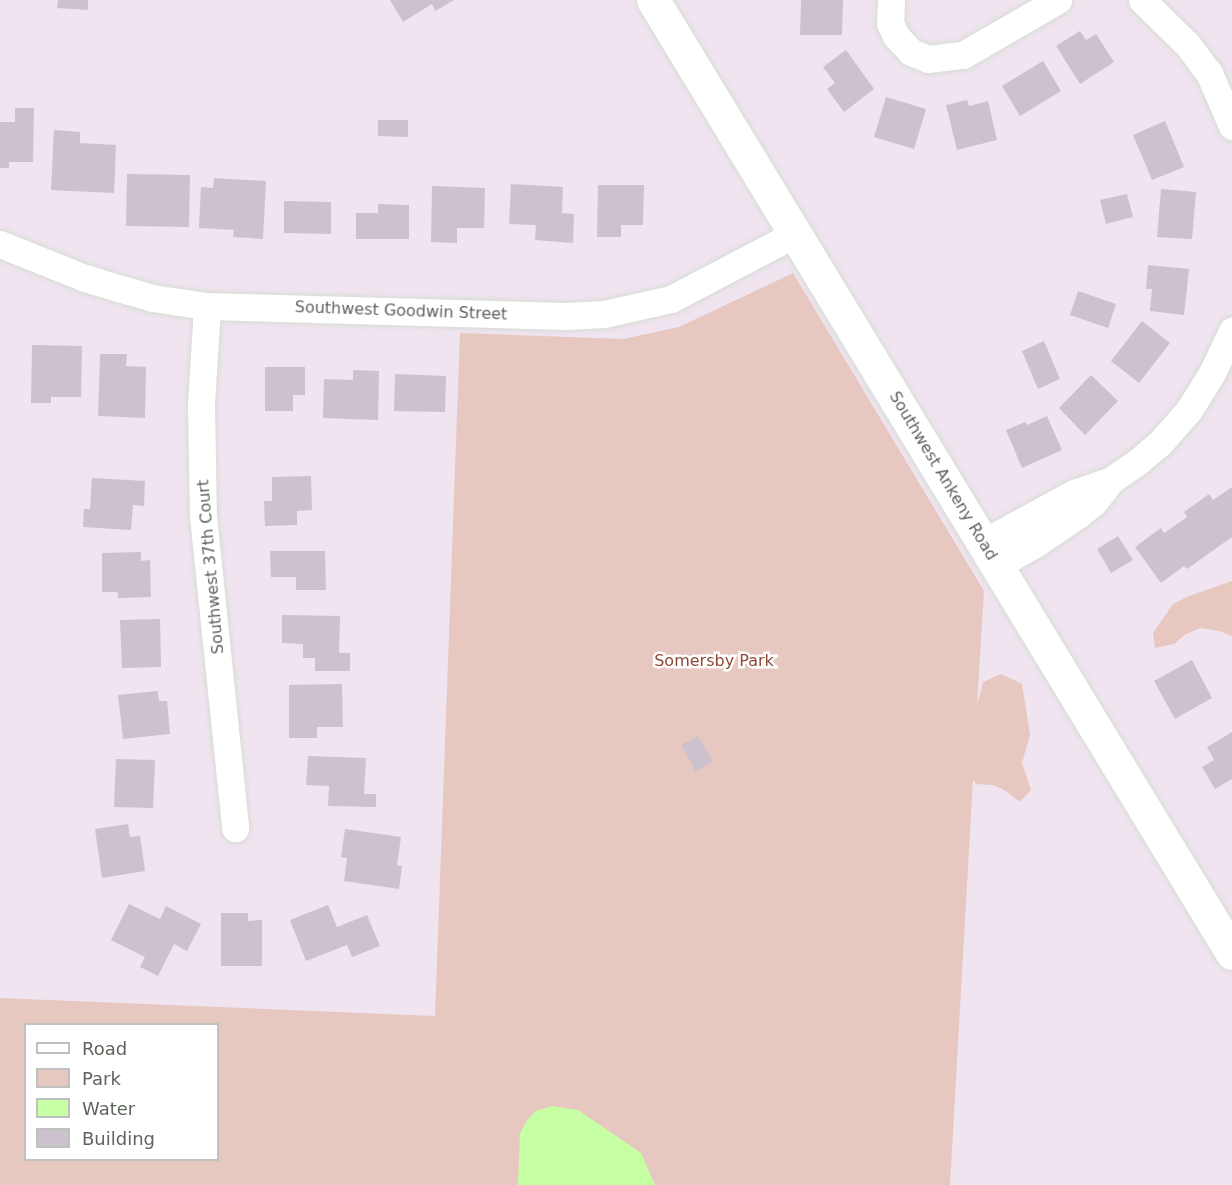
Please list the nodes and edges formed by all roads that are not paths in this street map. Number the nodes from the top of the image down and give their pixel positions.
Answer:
1 (653, 0) edge
2 (891, 0) edge
3 (1058, 0) edge
4 (1142, 0) edge
5 (1232, 126) edge
6 (795, 234) junction
7 (0, 244) edge
8 (207, 306) junction
9 (1232, 331) edge
10 (991, 553) junction
11 (235, 828) dead end
12 (1232, 953) edge

1 - 6 street, Southwest Ankeny Road
2 - 3 street
4 - 5 street
6 - 8 street, Southwest Goodwin Street
6 - 10 street, Southwest Ankeny Road
7 - 8 street, Southwest Goodwin Street
8 - 11 street, Southwest 37th Court
9 - 10 street
10 - 12 street, Southwest Ankeny Road

